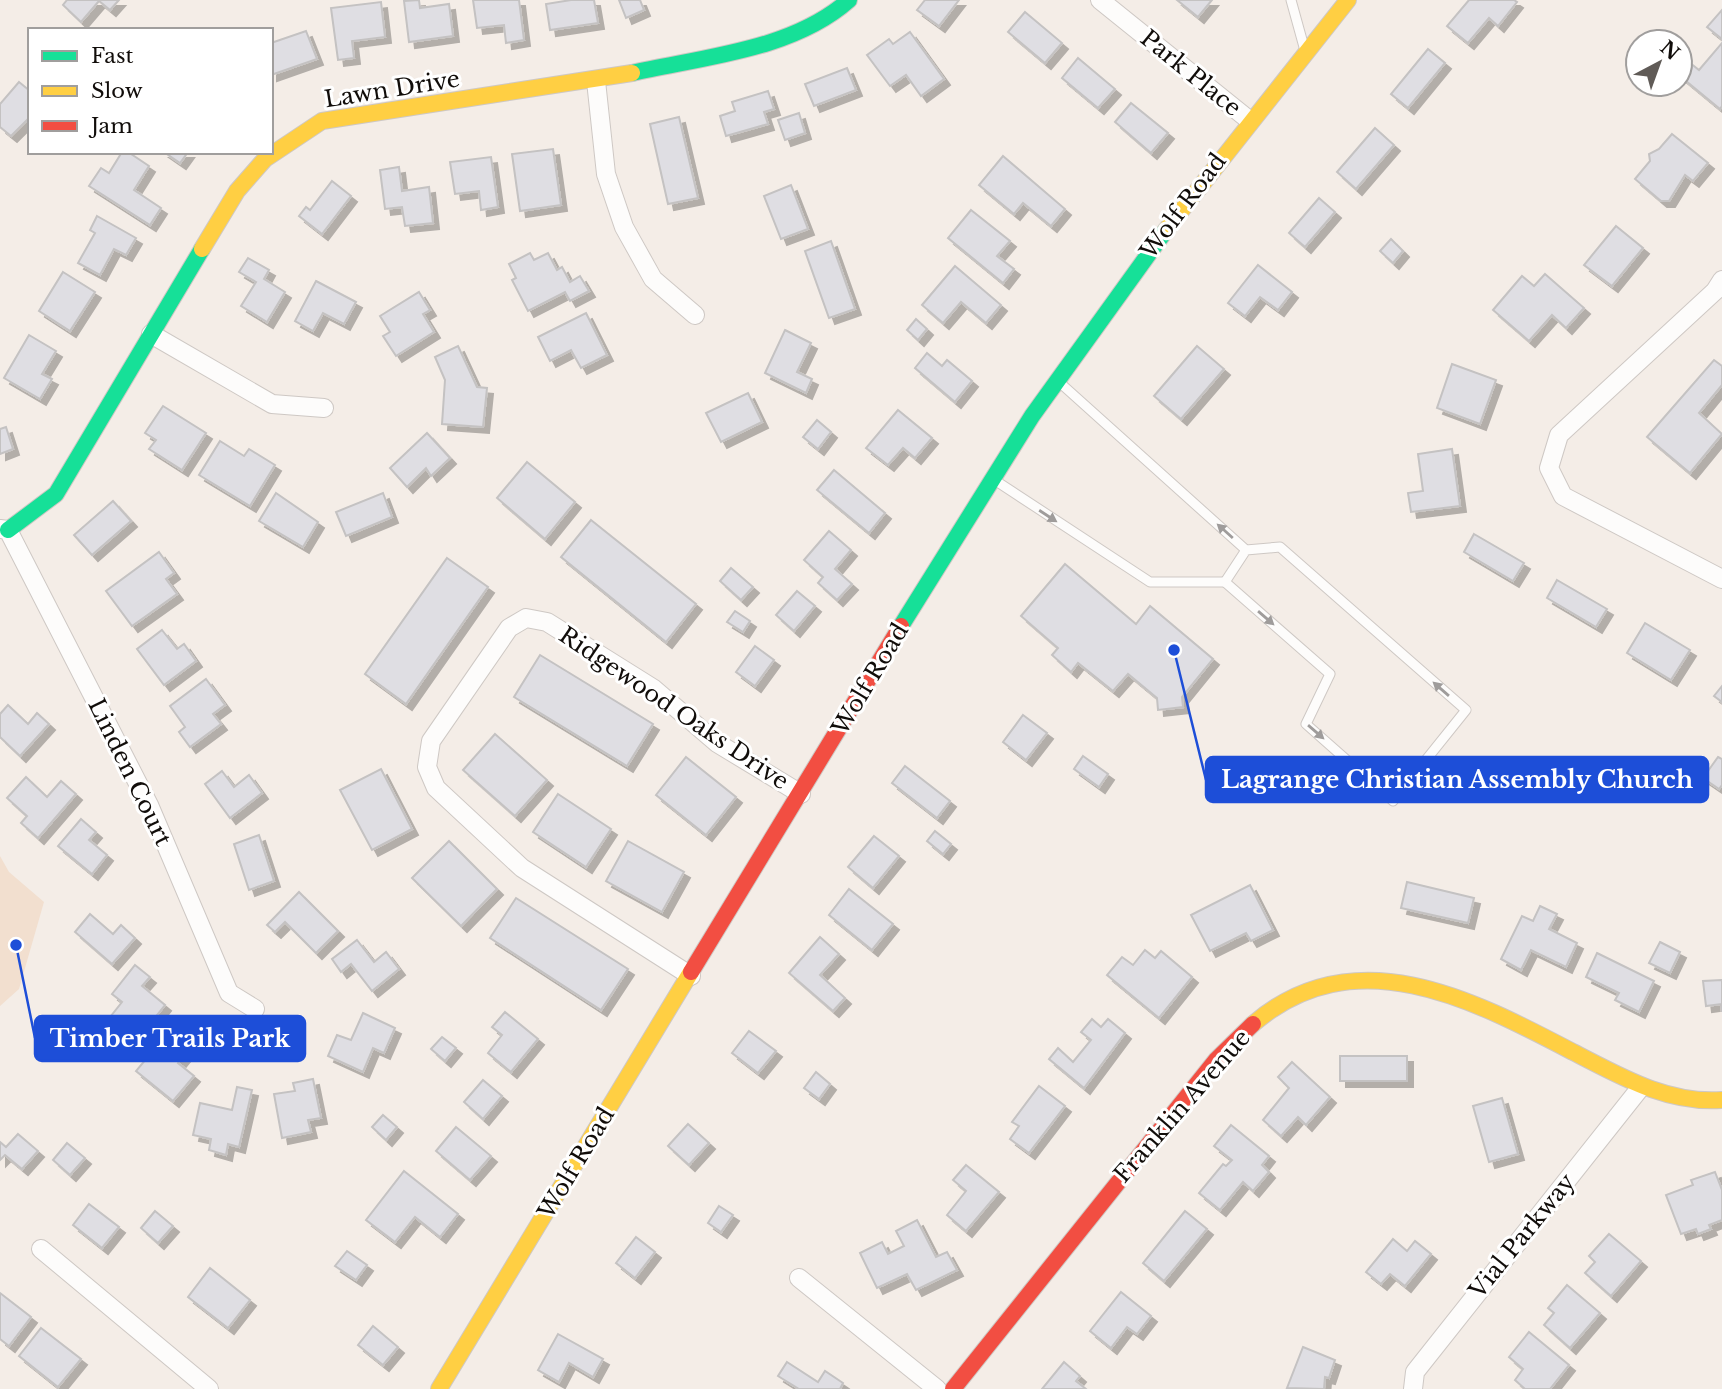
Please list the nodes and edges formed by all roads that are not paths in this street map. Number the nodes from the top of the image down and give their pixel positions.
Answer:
1 (849, 0) edge
2 (1100, 0) edge
3 (1291, 0) edge
4 (1348, 0) edge
5 (1305, 52) junction
6 (596, 81) junction
7 (1249, 120) junction
8 (272, 154) edge
9 (273, 154) edge
10 (1722, 280) edge
11 (695, 316) dead end
12 (151, 334) junction
13 (1056, 379) junction
14 (324, 408) dead end
15 (991, 478) junction
16 (4, 530) edge
17 (1246, 550) junction
18 (1722, 579) edge
19 (1225, 582) junction
20 (801, 794) junction
21 (691, 976) junction
22 (255, 1009) dead end
23 (1642, 1087) junction
24 (1722, 1100) edge
25 (41, 1249) dead end
26 (799, 1278) dead end
27 (209, 1389) edge
28 (440, 1389) edge
29 (937, 1389) edge
30 (953, 1389) edge
31 (1413, 1389) edge

1 - 6 street, Lawn Drive
2 - 7 street, Park Place
3 - 5 lane
4 - 5 street, Wolf Road
5 - 7 street, Wolf Road
6 - 9 street, Lawn Drive
6 - 11 street
7 - 13 street, Wolf Road
8 - 12 street, Lawn Drive
10 - 18 street
12 - 14 street
12 - 16 street, Lawn Drive
13 - 15 street, Wolf Road
17 -> 13 lane
15 -> 19 lane
15 - 20 street, Wolf Road
16 - 22 street, Linden Court
17 - 19 lane
19 -> 17 lane
20 - 21 street, Wolf Road
20 - 21 street, Ridgewood Oaks Drive
21 - 28 street, Wolf Road
23 - 24 street, Franklin Avenue
23 - 30 street, Franklin Avenue
23 - 31 street, Vial Parkway
25 - 27 street
26 - 29 street

